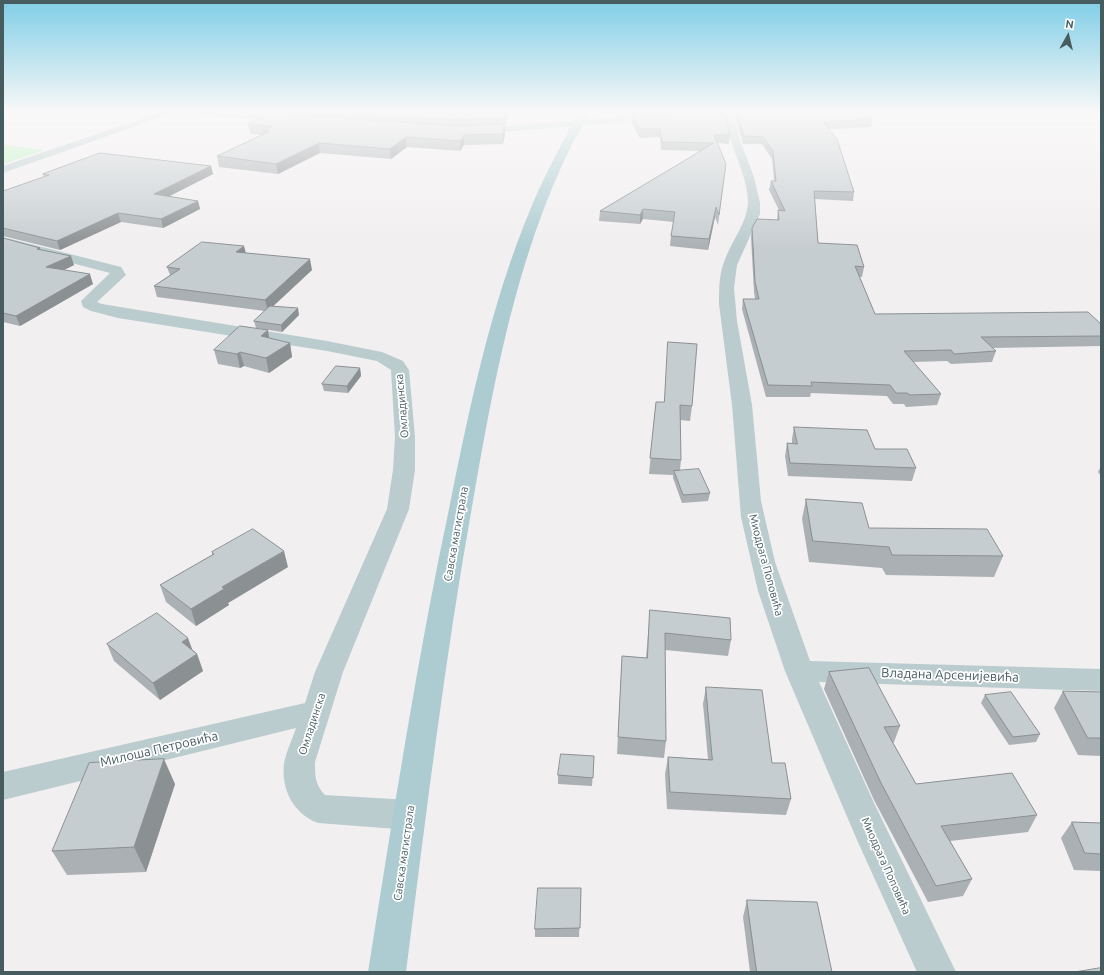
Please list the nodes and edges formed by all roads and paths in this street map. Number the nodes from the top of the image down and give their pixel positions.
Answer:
1 (39, 158) edge
2 (559, 158) edge
3 (740, 158) edge
4 (3, 170) edge
5 (3, 241) edge
6 (799, 671) junction
7 (1101, 680) edge
8 (315, 712) junction
9 (3, 786) edge
10 (410, 815) junction
11 (386, 972) edge
12 (936, 972) edge

1 - 4 street
2 - 10 main road, Савска магистрала
3 - 6 street, Миодрага Поповића
5 - 8 street, Омладинска
6 - 7 street, Владана Арсенијевића
6 - 12 street, Миодрага Поповића
8 - 9 street, Милоша Петровића
8 - 10 street, Омладинска
10 - 11 main road, Савска магистрала

